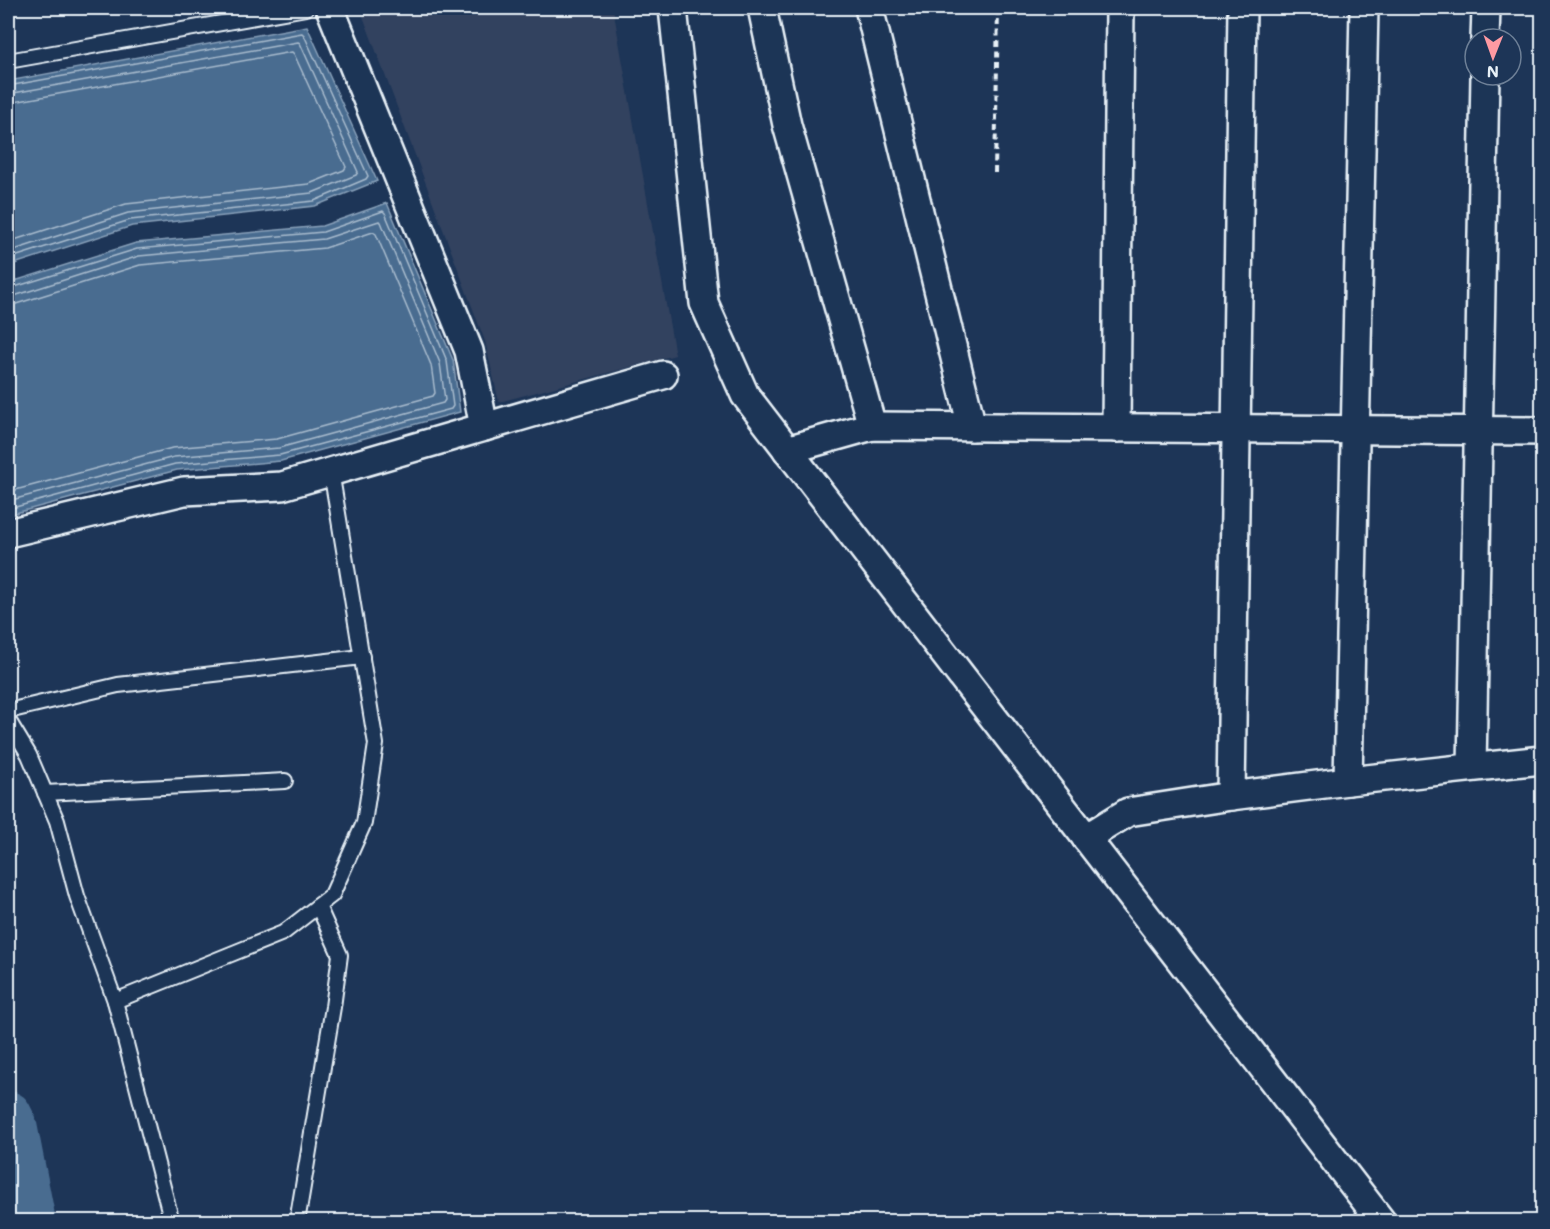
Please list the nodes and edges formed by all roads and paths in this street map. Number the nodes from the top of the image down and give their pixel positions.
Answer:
1 (306, 8) edge
2 (330, 8) edge
3 (674, 8) edge
4 (762, 8) edge
5 (869, 8) edge
6 (998, 8) edge
7 (1120, 8) edge
8 (1242, 8) edge
9 (1364, 8) edge
10 (1486, 8) edge
11 (1485, 27) edge
12 (8, 62) edge
13 (1485, 87) edge
14 (995, 173) dead end
15 (663, 375) dead end
16 (872, 426) junction
17 (484, 427) junction
18 (972, 427) junction
19 (1116, 428) junction
20 (1236, 429) junction
21 (1355, 430) junction
22 (1478, 430) junction
23 (1542, 431) edge
24 (787, 450) junction
25 (331, 471) junction
26 (8, 533) edge
27 (362, 657) junction
28 (8, 711) edge
29 (8, 720) edge
30 (1542, 760) edge
31 (1472, 767) junction
32 (285, 781) dead end
33 (1348, 781) junction
34 (45, 793) junction
35 (1231, 796) junction
36 (1086, 838) junction
37 (318, 906) junction
38 (115, 1001) junction
39 (171, 1221) edge
40 (297, 1221) edge
41 (1382, 1221) edge

1 - 12 lane
2 - 17 street
3 - 24 street
4 - 16 street
5 - 18 street
6 - 14 path
7 - 19 street
8 - 20 street
9 - 21 street
10 - 11 street
13 - 22 street
15 - 17 street
16 - 18 street
16 - 24 street
17 - 25 street
18 - 19 street
19 - 20 street
20 - 21 street
20 - 35 street
21 - 22 street
21 - 33 street
22 - 23 street
22 - 31 street
24 - 36 street
25 - 26 street
25 - 27 lane
27 - 28 lane
27 - 37 lane
29 - 34 lane
30 - 31 street
31 - 33 street
32 - 34 lane
33 - 35 street
34 - 38 lane
35 - 36 street
36 - 41 street
37 - 38 lane
37 - 40 lane
38 - 39 lane

